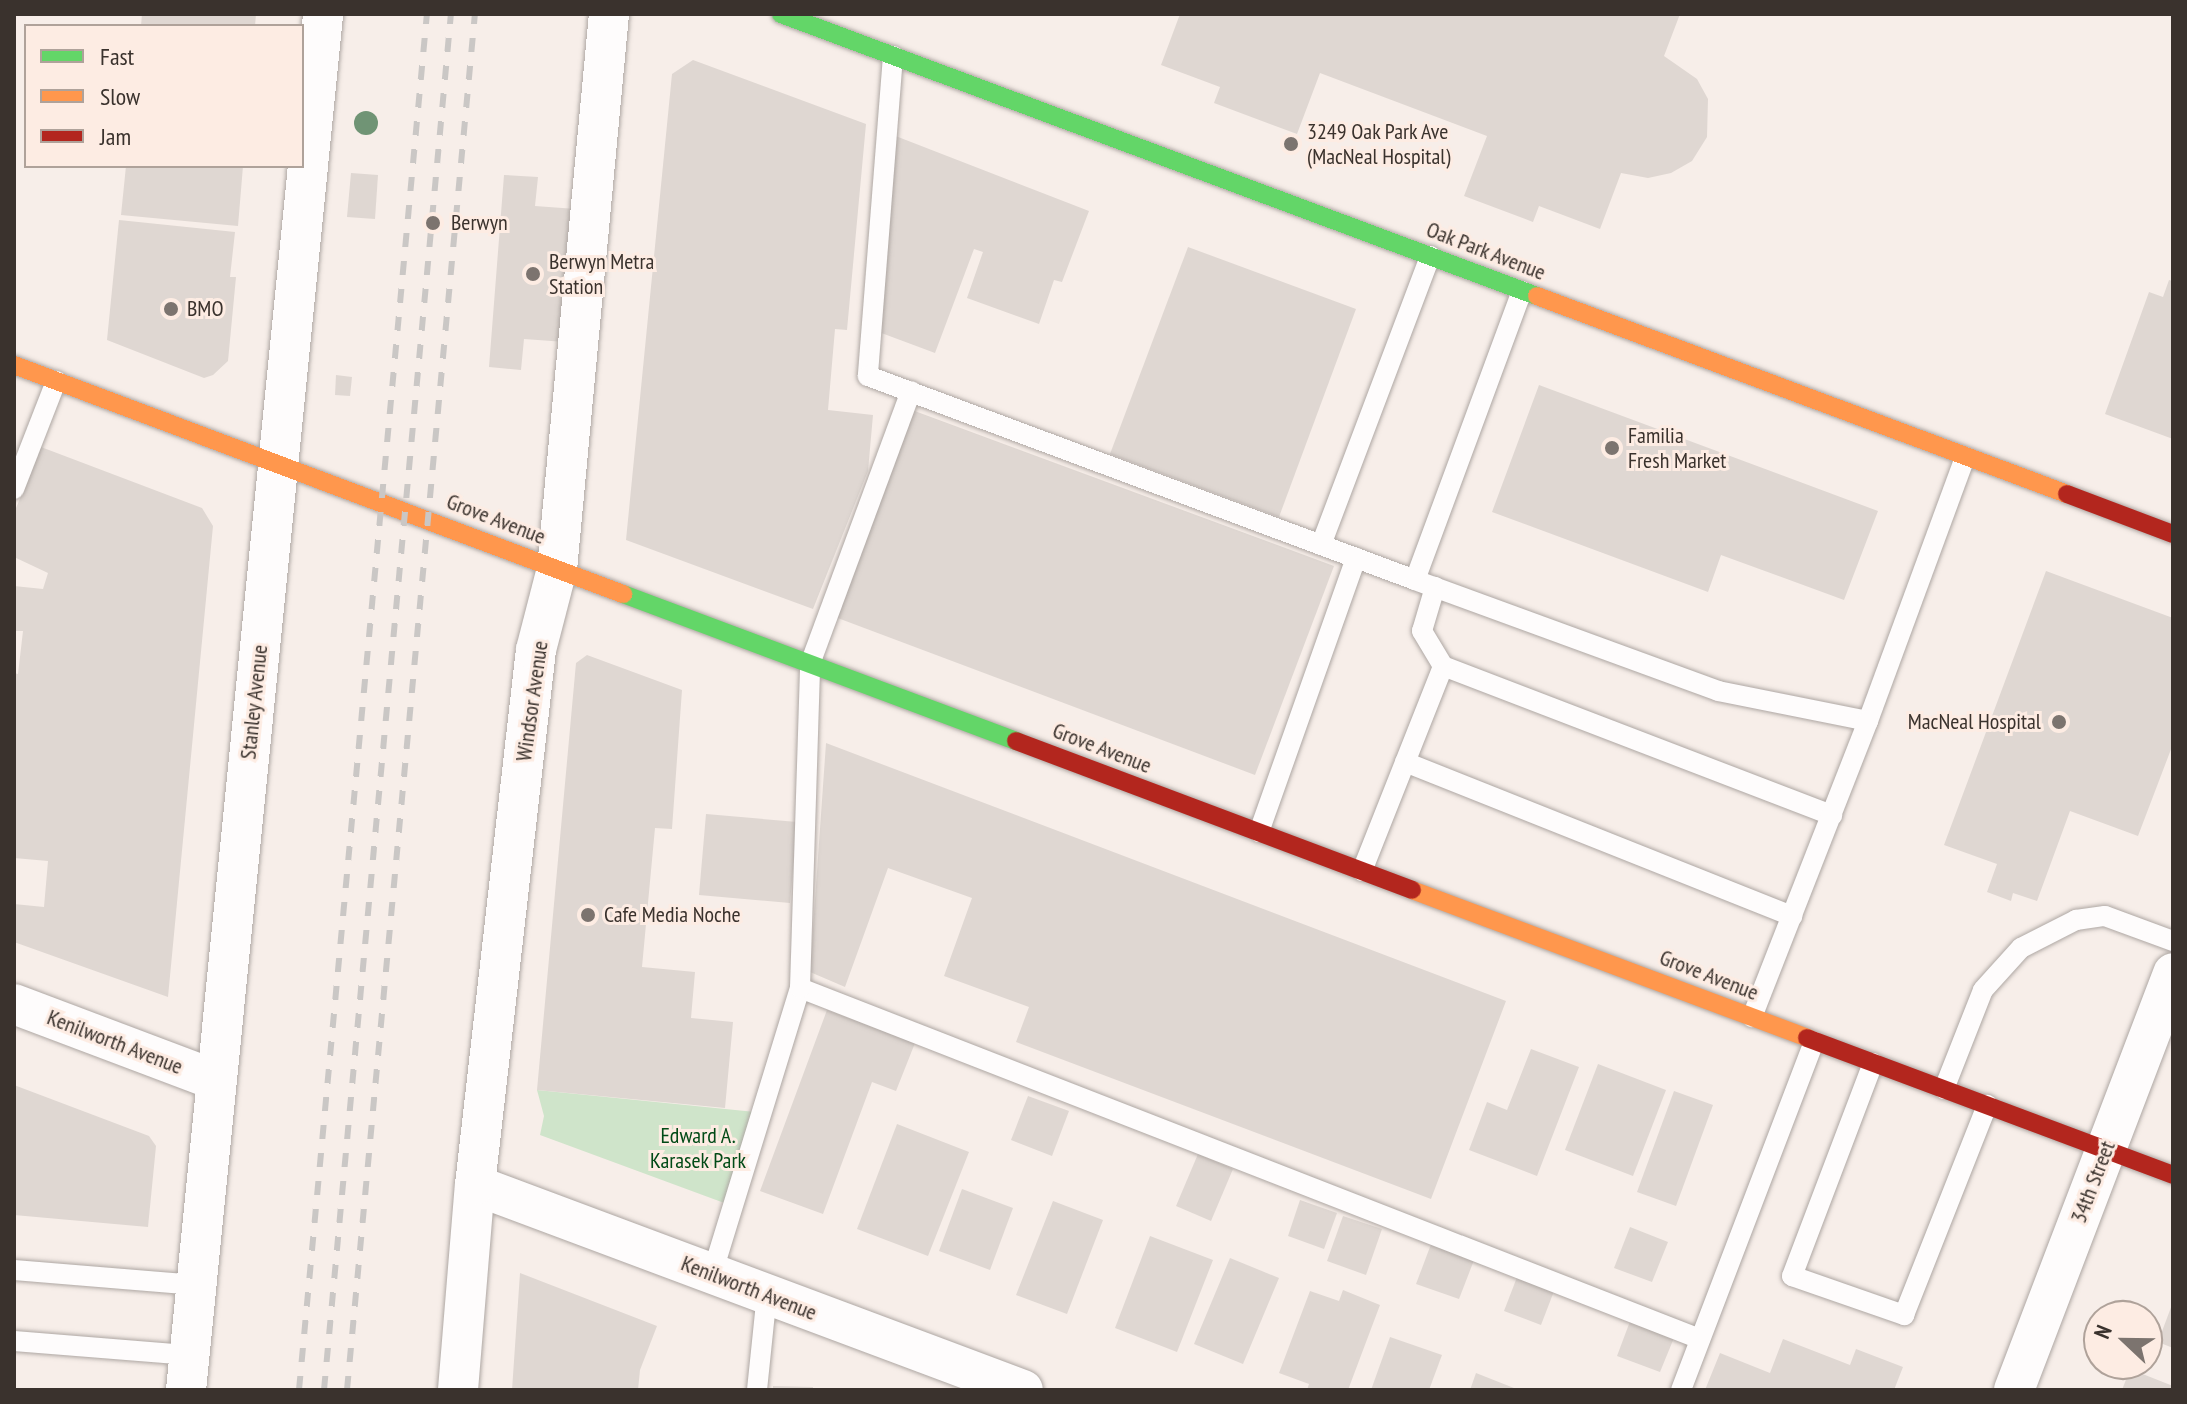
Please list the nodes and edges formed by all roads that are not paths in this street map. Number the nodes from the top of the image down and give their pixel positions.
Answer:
1 (323, 14) edge
2 (609, 14) edge
3 (781, 14) edge
4 (893, 56) junction
5 (1430, 256) junction
6 (1522, 291) junction
7 (14, 365) edge
8 (56, 381) junction
9 (911, 391) junction
10 (1965, 457) junction
11 (277, 464) junction
12 (14, 489) edge
13 (2173, 534) edge
14 (1321, 545) junction
15 (1356, 558) junction
16 (557, 569) junction
17 (1415, 580) junction
18 (1435, 587) junction
19 (810, 664) junction
20 (1443, 666) junction
21 (1868, 721) junction
22 (1405, 762) junction
23 (1832, 815) junction
24 (1259, 832) junction
25 (1362, 871) junction
26 (1792, 916) junction
27 (2173, 941) edge
28 (2173, 973) edge
29 (800, 988) junction
30 (14, 1004) edge
31 (1752, 1017) junction
32 (1814, 1041) junction
33 (1873, 1063) junction
34 (215, 1080) junction
35 (1944, 1089) junction
36 (1987, 1105) junction
37 (2105, 1150) junction
38 (2173, 1175) edge
39 (475, 1185) junction
40 (14, 1270) edge
41 (712, 1274) junction
42 (196, 1285) junction
43 (767, 1294) junction
44 (1700, 1339) junction
45 (14, 1341) edge
46 (187, 1372) edge
47 (458, 1390) edge
48 (757, 1390) edge
49 (1023, 1390) edge
50 (1681, 1390) edge
51 (2014, 1390) edge

1 - 11 street, Stanley Avenue
2 - 16 street, Windsor Avenue
3 - 4 street, Oak Park Avenue
4 - 5 street, Oak Park Avenue
4 - 9 lane
5 - 6 street, Oak Park Avenue
5 - 14 lane
6 - 10 street, Oak Park Avenue
6 - 17 lane
7 - 8 street, Grove Avenue
8 - 11 street, Grove Avenue
8 - 12 lane
9 - 14 lane
9 - 19 lane
10 - 13 street, Oak Park Avenue
10 - 21 lane
11 - 16 street, Grove Avenue
11 - 34 street, Stanley Avenue
14 - 15 lane
15 - 17 lane
15 - 24 lane
16 - 19 street, Grove Avenue
16 - 39 street, Windsor Avenue
17 - 18 lane
18 - 20 lane
18 - 21 lane
19 - 24 street, Grove Avenue
19 - 29 lane
20 - 22 lane
20 - 23 lane
21 - 23 lane
22 - 25 lane
22 - 26 lane
23 - 26 lane
24 - 25 street, Grove Avenue
25 - 31 street, Grove Avenue
26 - 31 lane
27 - 35 lane
28 - 37 street, 34th Street
29 - 41 lane
29 - 44 lane
30 - 34 street, Kenilworth Avenue
31 - 32 street, Grove Avenue
32 - 33 street, Grove Avenue
32 - 44 lane
33 - 35 street, Grove Avenue
33 - 36 lane
34 - 42 street, Stanley Avenue
35 - 36 street, Grove Avenue
36 - 37 street, Grove Avenue
37 - 38 street, Grove Avenue
37 - 51 street, 34th Street
39 - 41 street, Kenilworth Avenue
39 - 47 street, Windsor Avenue
40 - 42 lane
41 - 43 street, Kenilworth Avenue
42 - 46 street, Stanley Avenue
43 - 48 lane
43 - 49 street, Kenilworth Avenue
44 - 50 lane
45 - 46 lane

